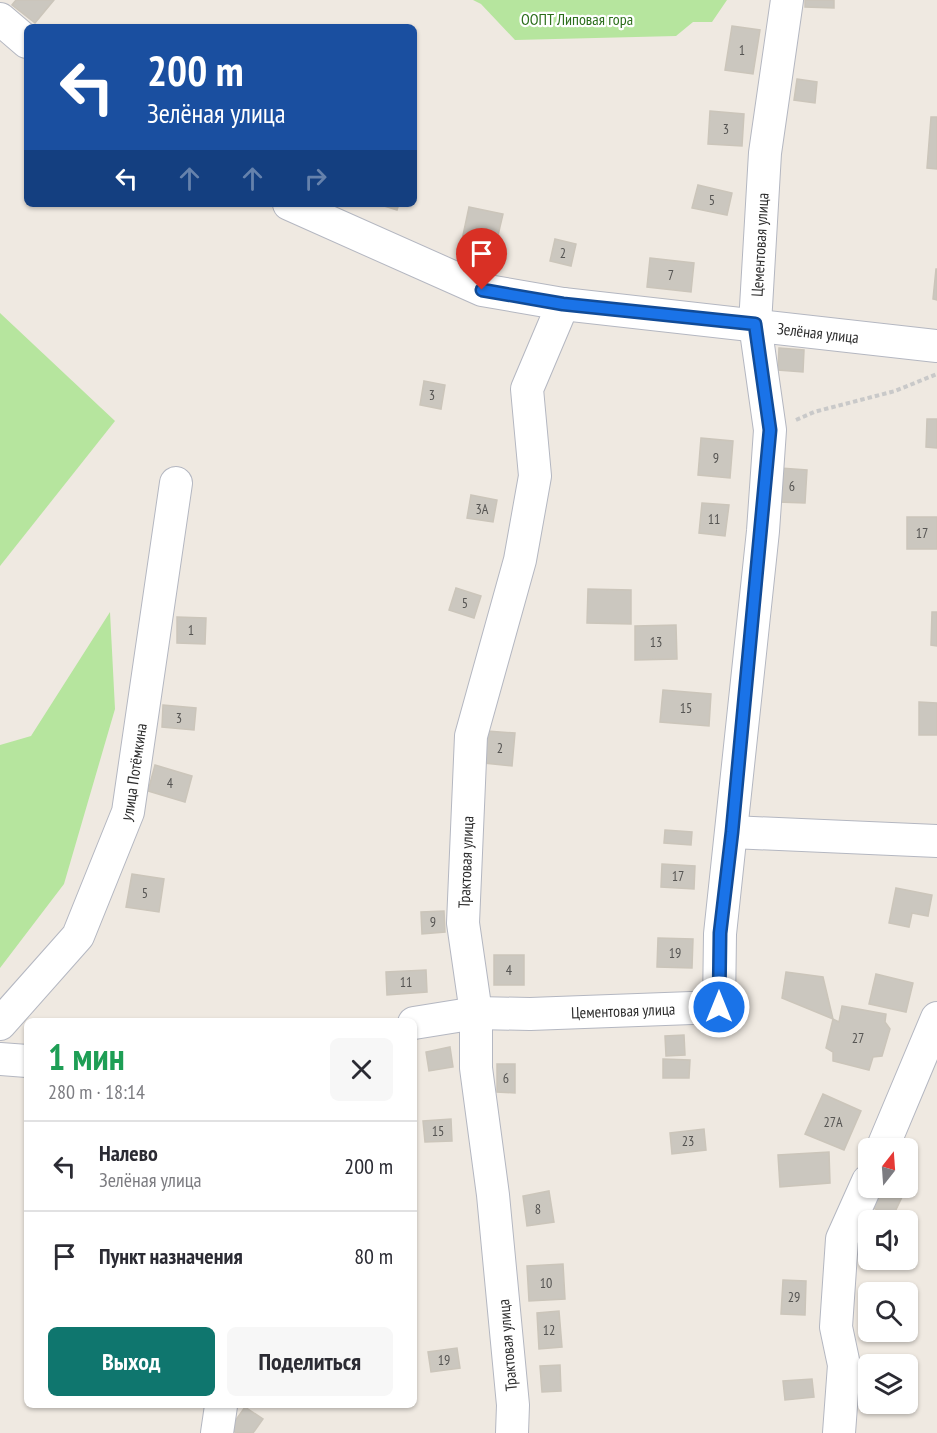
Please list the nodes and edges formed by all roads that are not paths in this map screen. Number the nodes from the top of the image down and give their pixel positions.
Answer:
1 (788, 0) edge
2 (0, 19) edge
3 (24, 39) edge
4 (296, 207) edge
5 (563, 304) junction
6 (755, 324) junction
7 (937, 346) edge
8 (176, 483) dead end
9 (732, 832) junction
10 (937, 841) edge
11 (476, 1013) junction
12 (937, 1018) edge
13 (417, 1023) edge
14 (0, 1024) edge
15 (0, 1059) edge
16 (24, 1061) edge
17 (887, 1138) edge
18 (860, 1198) edge
19 (221, 1408) edge
20 (217, 1433) edge
21 (512, 1433) edge
22 (839, 1433) edge

1 - 6 street, Цементовая улица
2 - 3 street
4 - 5 street, Зелёная улица
5 - 6 street, Зелёная улица
5 - 11 street, Трактовая улица
6 - 7 street, Зелёная улица
6 - 9 street, Цементовая улица
8 - 14 street, улица Потёмкина
9 - 10 street
9 - 11 street, Цементовая улица
11 - 13 street, Цементовая улица
11 - 21 street, Трактовая улица
12 - 17 street
15 - 16 street
18 - 22 street
19 - 20 street

